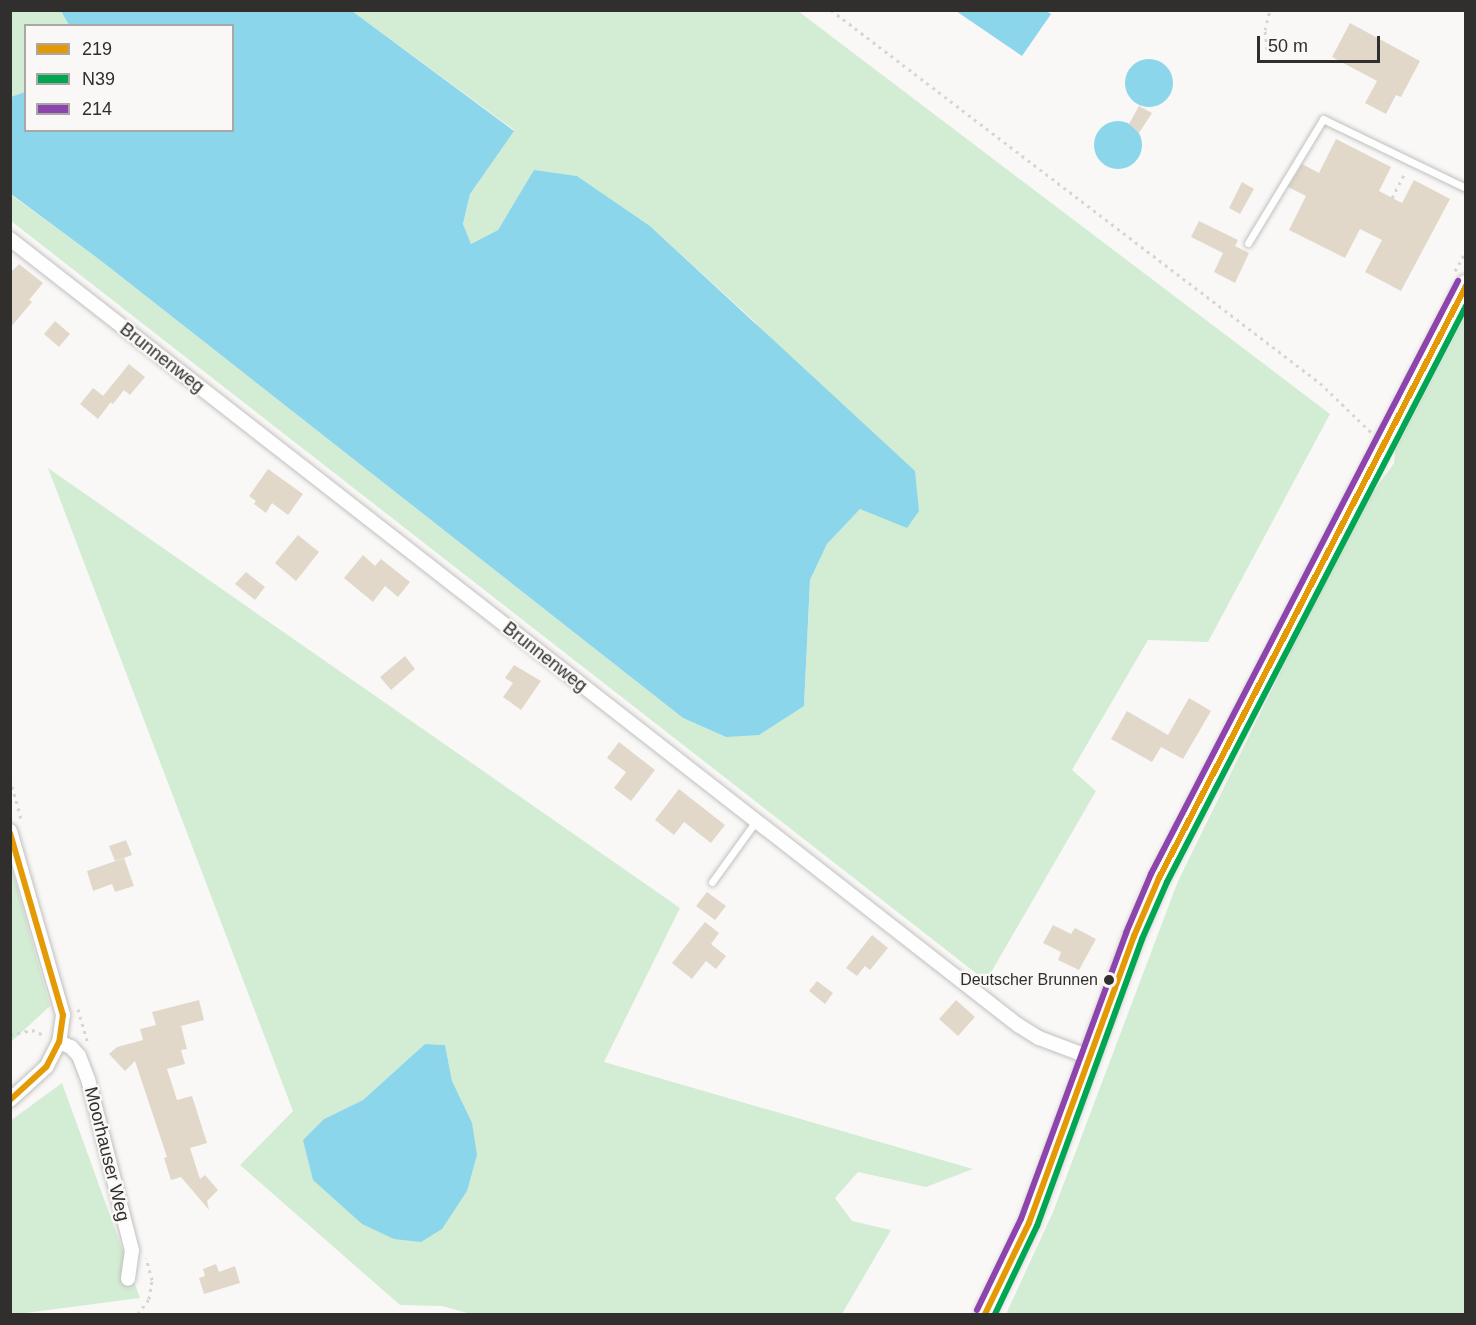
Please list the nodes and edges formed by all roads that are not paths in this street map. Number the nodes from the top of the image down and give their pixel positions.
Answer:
1 (1466, 188) edge
2 (10, 239) edge
3 (1248, 243) dead end
4 (1466, 285) edge
5 (756, 821) junction
6 (17, 831) edge
7 (712, 882) dead end
8 (59, 1042) junction
9 (1089, 1057) junction
10 (10, 1100) edge
11 (128, 1279) dead end
12 (985, 1314) edge

1 - 3 lane
2 - 5 street, Brunnenweg
4 - 9 street
5 - 7 lane
5 - 9 street, Brunnenweg
6 - 8 street
8 - 10 street
8 - 11 street, Moorhauser Weg
9 - 12 street

